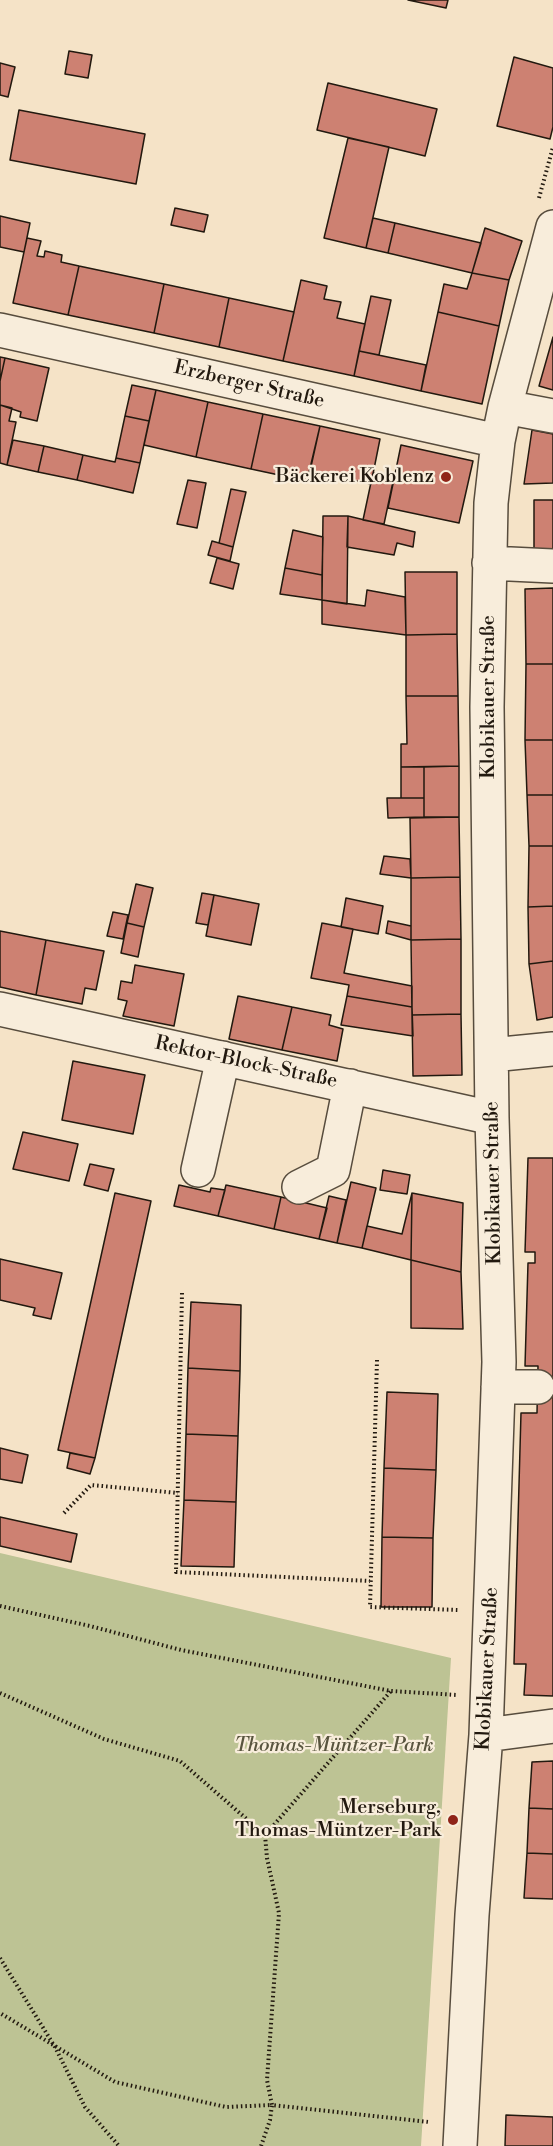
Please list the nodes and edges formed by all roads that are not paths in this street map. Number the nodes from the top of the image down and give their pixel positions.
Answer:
1 (553, 227) edge
2 (0, 330) edge
3 (505, 407) junction
4 (553, 416) edge
5 (498, 441) junction
6 (489, 563) junction
7 (553, 566) edge
8 (0, 1009) edge
9 (553, 1049) edge
10 (492, 1055) junction
11 (223, 1058) junction
12 (350, 1086) junction
13 (492, 1118) junction
14 (198, 1170) dead end
15 (299, 1187) dead end
16 (498, 1387) junction
17 (538, 1387) dead end
18 (553, 1726) edge
19 (486, 1735) junction
20 (461, 2136) edge

1 - 3 street, Klobikauer Straße
2 - 5 street, Erzberger Straße
3 - 4 street
3 - 5 street, Klobikauer Straße
5 - 6 street, Klobikauer Straße
6 - 7 street
6 - 10 street, Klobikauer Straße
8 - 11 street, Rektor-Block-Straße
9 - 10 street
10 - 13 street, Klobikauer Straße
11 - 12 street, Rektor-Block-Straße
11 - 14 street
12 - 13 street, Rektor-Block-Straße
12 - 15 street
13 - 16 street, Klobikauer Straße
16 - 17 street
16 - 19 street, Klobikauer Straße
18 - 19 street
19 - 20 street, Klobikauer Straße

